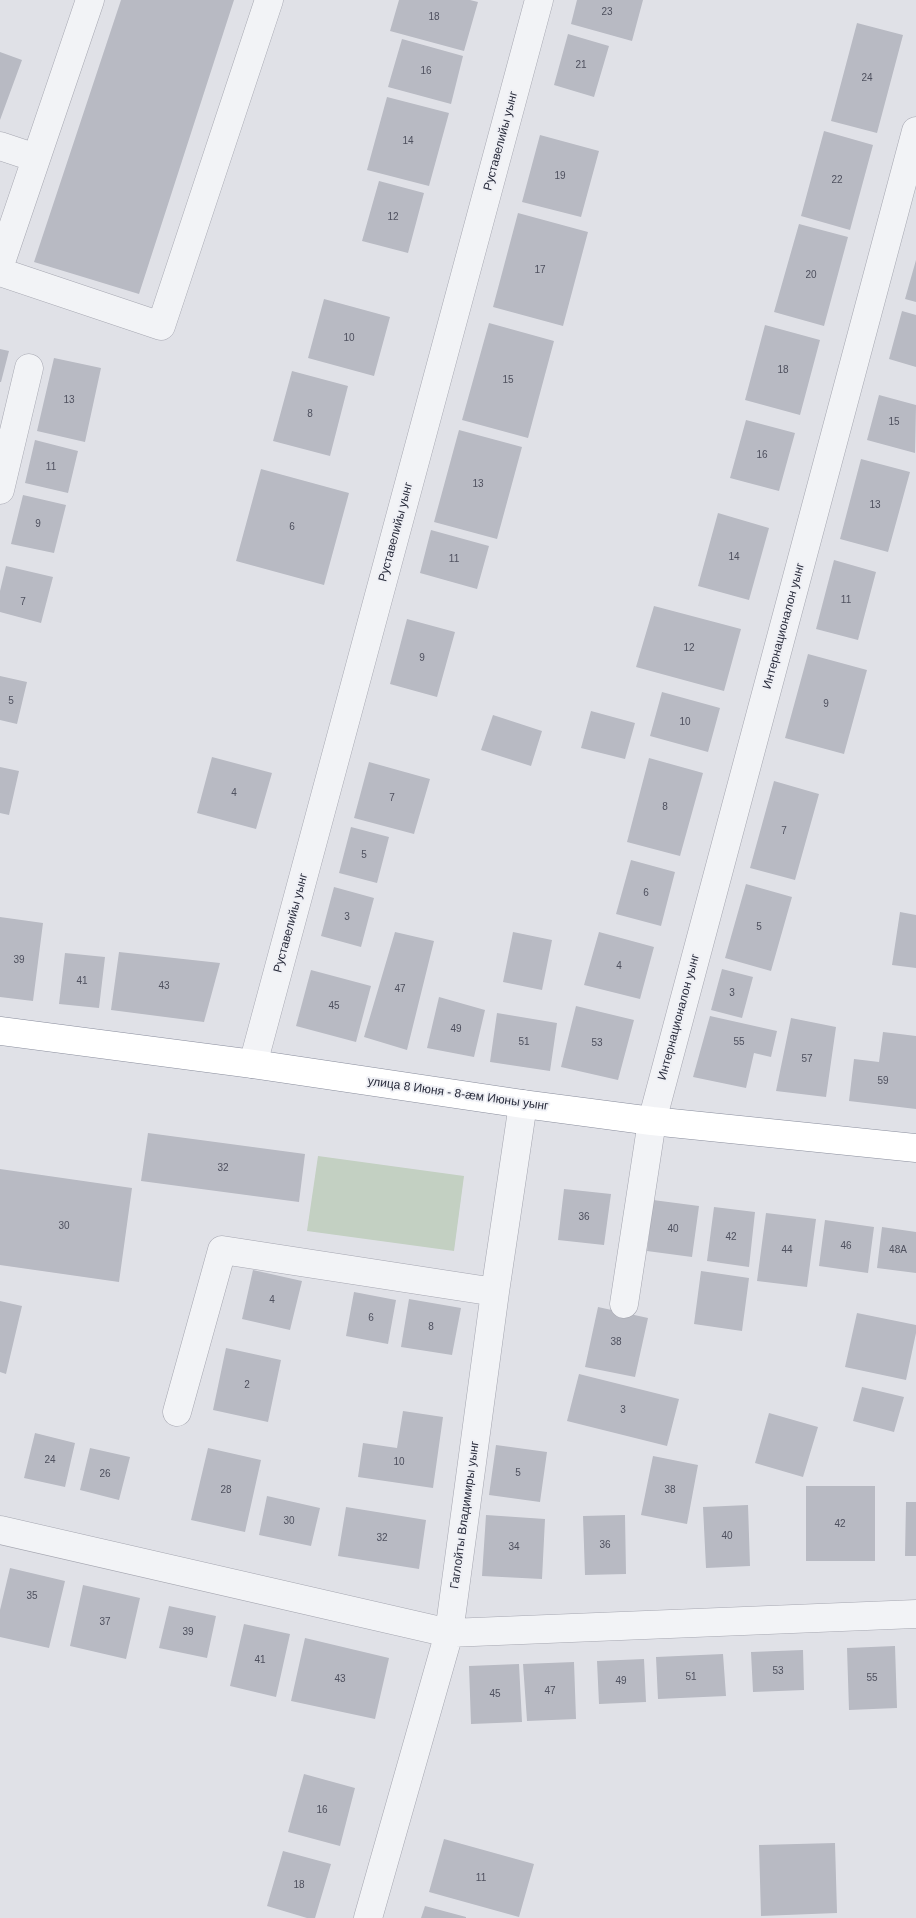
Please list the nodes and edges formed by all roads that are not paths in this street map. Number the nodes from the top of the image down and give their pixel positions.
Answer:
1 (90, 0) edge
2 (269, 0) edge
3 (539, 0) edge
4 (916, 131) edge
5 (0, 146) edge
6 (36, 158) junction
7 (0, 265) edge
8 (0, 272) edge
9 (30, 368) dead end
10 (0, 490) edge
11 (0, 1031) edge
12 (253, 1064) junction
13 (522, 1104) junction
14 (652, 1121) junction
15 (916, 1148) edge
16 (495, 1292) junction
17 (624, 1304) dead end
18 (177, 1412) dead end
19 (0, 1530) edge
20 (916, 1614) edge
21 (449, 1633) junction
22 (368, 1918) edge

1 - 6 street
2 - 8 street
3 - 12 street, Руставелийы уынг
4 - 14 street, Интернационалон уынг
5 - 6 street
6 - 7 street
9 - 10 street
11 - 12 highway, улица 8 Июня - 8-ӕм Июны уынг
12 - 13 highway, улица 8 Июня - 8-ӕм Июны уынг
13 - 14 highway, улица 8 Июня - 8-ӕм Июны уынг
13 - 16 street, Гаглойты Владимиры уынг
14 - 15 highway, улица 8 Июня - 8-ӕм Июны уынг
14 - 17 street, Интернационалон уынг
16 - 18 street
16 - 21 street, Гаглойты Владимиры уынг
19 - 21 street
20 - 21 street
21 - 22 street, Гаглойты Владимиры уынг

